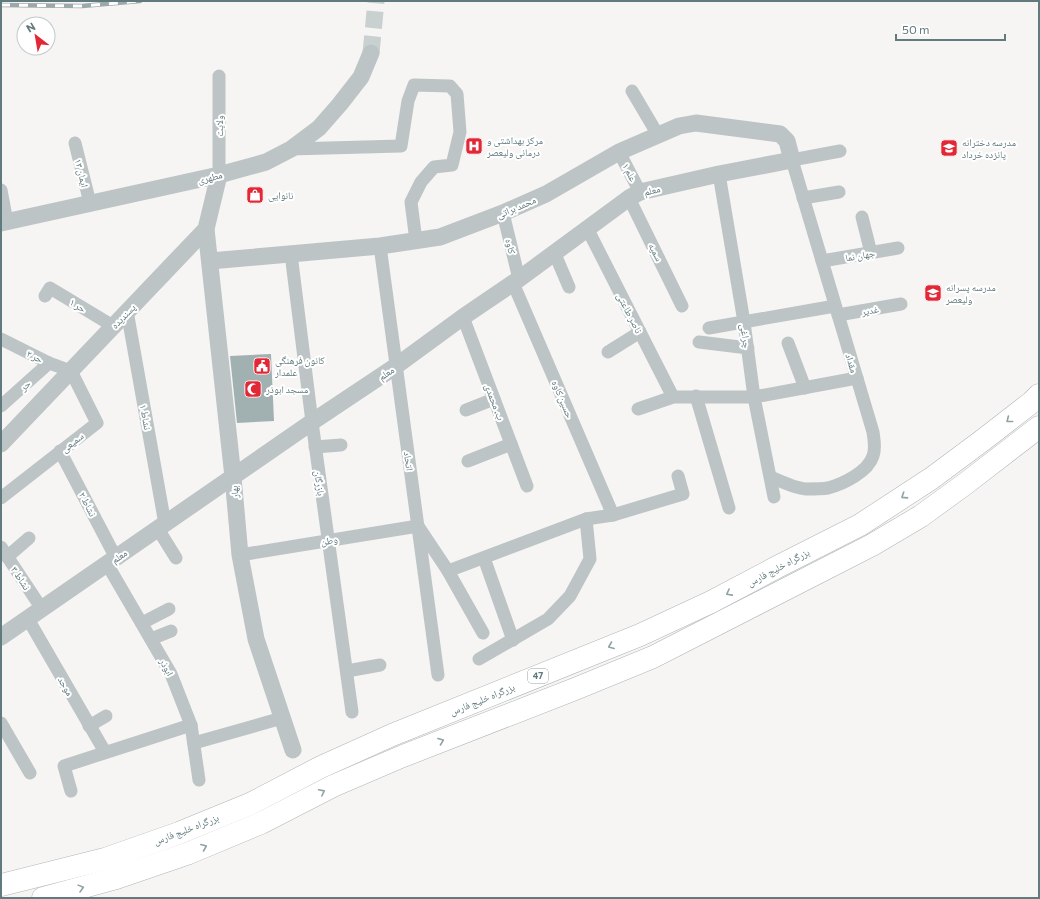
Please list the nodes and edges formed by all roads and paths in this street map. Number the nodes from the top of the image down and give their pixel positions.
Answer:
1 (371, 53) tunnel mouth
2 (219, 76) dead end
3 (632, 91) dead end
4 (658, 135) junction
5 (75, 143) dead end
6 (291, 149) junction
7 (840, 151) dead end
8 (619, 152) junction
9 (792, 160) junction
10 (719, 174) junction
11 (219, 175) junction
12 (1, 190) edge
13 (839, 192) dead end
14 (635, 195) junction
15 (803, 198) junction
16 (90, 203) junction
17 (503, 213) junction
18 (862, 218) dead end
19 (4, 222) edge
20 (587, 228) junction
21 (206, 229) junction
22 (416, 241) junction
23 (380, 246) junction
24 (898, 248) dead end
25 (554, 252) junction
26 (871, 253) junction
27 (291, 254) junction
28 (210, 261) junction
29 (822, 261) junction
30 (516, 281) junction
31 (569, 287) dead end
32 (45, 296) dead end
33 (901, 304) dead end
34 (682, 306) dead end
35 (127, 311) junction
36 (837, 311) junction
37 (463, 318) junction
38 (744, 322) junction
39 (113, 326) junction
40 (709, 328) dead end
41 (640, 332) junction
42 (1, 339) edge
43 (699, 342) dead end
44 (788, 343) dead end
45 (748, 348) junction
46 (608, 352) dead end
47 (50, 363) junction
48 (396, 366) junction
49 (71, 371) junction
50 (857, 378) junction
51 (805, 388) junction
52 (1039, 395) edge
53 (696, 396) junction
54 (673, 397) junction
55 (754, 397) junction
56 (494, 399) junction
57 (1, 406) edge
58 (466, 410) dead end
59 (638, 410) dead end
60 (312, 422) junction
61 (1039, 427) edge
62 (1, 444) edge
63 (511, 444) junction
64 (341, 445) dead end
65 (315, 446) junction
66 (60, 451) junction
67 (468, 461) dead end
68 (678, 476) dead end
69 (233, 477) junction
70 (771, 477) junction
71 (527, 486) dead end
72 (774, 497) dead end
73 (1, 498) edge
74 (729, 508) dead end
75 (613, 515) junction
76 (586, 519) junction
77 (161, 526) junction
78 (418, 526) junction
79 (29, 538) dead end
80 (328, 540) junction
81 (4, 552) edge
82 (240, 555) junction
83 (176, 558) dead end
84 (484, 558) junction
85 (112, 561) junction
86 (448, 571) junction
87 (169, 609) dead end
88 (35, 614) junction
89 (142, 623) junction
90 (171, 631) dead end
91 (483, 633) dead end
92 (1, 638) edge
93 (151, 639) junction
94 (513, 640) junction
95 (479, 659) dead end
96 (380, 665) dead end
97 (347, 671) junction
98 (438, 675) dead end
99 (352, 712) dead end
100 (106, 716) dead end
101 (282, 718) junction
102 (1, 723) edge
103 (191, 725) junction
104 (89, 726) junction
105 (194, 743) junction
106 (292, 750) dead end
107 (105, 752) junction
108 (30, 773) dead end
109 (199, 780) dead end
110 (71, 791) dead end
111 (1, 885) edge
112 (43, 898) edge

1 - 6 street, مطهری
2 - 11 street, ولایت
3 - 4 street
4 - 8 street, محمد براتی
4 - 9 street, محمد براتی
5 - 16 street, ایمان ۱۳
6 - 11 street, مطهری
6 - 22 street
7 - 9 street
8 - 14 street, علم ۱
8 - 17 street, محمد براتی
9 - 10 street, معلم
9 - 15 street, مقداد
10 - 14 street, معلم
10 - 38 street, چراغی
11 - 16 street, مطهری
11 - 21 street
12 - 19 street
13 - 15 street
14 - 20 street, معلم
14 - 34 street, سمیه
15 - 29 street, مقداد
16 - 19 street, مطهری
17 - 22 street, محمد براتی
17 - 30 street, کاوه
18 - 26 street
20 - 25 street, معلم
20 - 41 street, ناصر طاعتی
21 - 28 street, بهار
21 - 35 street, پسندیده
22 - 23 street, محمد براتی
23 - 27 street, محمد براتی
23 - 48 street, اتحاد
24 - 26 street, جهان نما
25 - 30 street, معلم
25 - 31 street
26 - 29 street, جهان نما
27 - 28 street, محمد براتی
27 - 60 street, بازرگان
28 - 69 street, بهار
29 - 36 street, مقداد
30 - 37 street, معلم
30 - 75 street, حسین کاوه
32 - 39 street, حر ۱
33 - 36 street, غدیر
35 - 39 street, پسندیده
35 - 77 street, نشاط ۱
36 - 38 street, غدیر
36 - 50 street, مقداد
37 - 48 street, معلم
37 - 56 street, ب. محمدی
38 - 40 street, غدیر
38 - 45 street, چراغی
39 - 49 street, پسندیده
41 - 46 street
41 - 54 street, ناصر طاعتی
42 - 47 street, حر ۲
43 - 45 street
44 - 51 street
45 - 55 street, چراغی
47 - 49 street, حر ۲
47 - 57 street, حر
48 - 60 street, معلم
48 - 78 street, اتحاد
49 - 62 street, پسندیده
49 - 66 street, سمیعی
50 - 51 street
50 - 70 street, مقداد
51 - 55 street
52 -> 111 highway, بزرگراه خلیج فارس / 47
53 - 54 street
53 - 55 street
53 - 74 street
54 - 59 street
55 - 70 street, چراغی
56 - 58 street
56 - 63 street, ب. محمدی
60 - 65 street, بازرگان
60 - 69 street, معلم
112 -> 61 highway
63 - 67 street
63 - 71 street, ب. محمدی
64 - 65 street
65 - 80 street, بازرگان
66 - 73 street, سمیعی
66 - 85 street, نشاط ۲
68 - 75 street
69 - 77 street, معلم
69 - 82 street, بهار
70 - 72 street, چراغی
75 - 76 street
76 - 84 street
76 - 94 street
77 - 83 street
77 - 85 street, معلم
78 - 80 street, وطن
78 - 86 street
78 - 98 street, اتحاد
79 - 81 street
80 - 82 street, وطن
80 - 97 street, بازرگان
81 - 88 street, نشاط ۳
82 - 101 street, بهار
84 - 86 street
84 - 94 street
85 - 88 street, معلم
85 - 89 street, ابوذر
86 - 91 street
87 - 89 street
88 - 92 street, معلم
88 - 104 street, موحد
89 - 93 street, ابوذر
90 - 93 street
93 - 103 street, ابوذر
94 - 95 street
96 - 97 street
97 - 99 street, بازرگان
100 - 104 street
101 - 105 street
101 - 106 street, بهار
102 - 108 street
103 - 105 street, ابوذر
103 - 107 street
104 - 107 street, موحد
105 - 109 street, ابوذر
107 - 110 street

